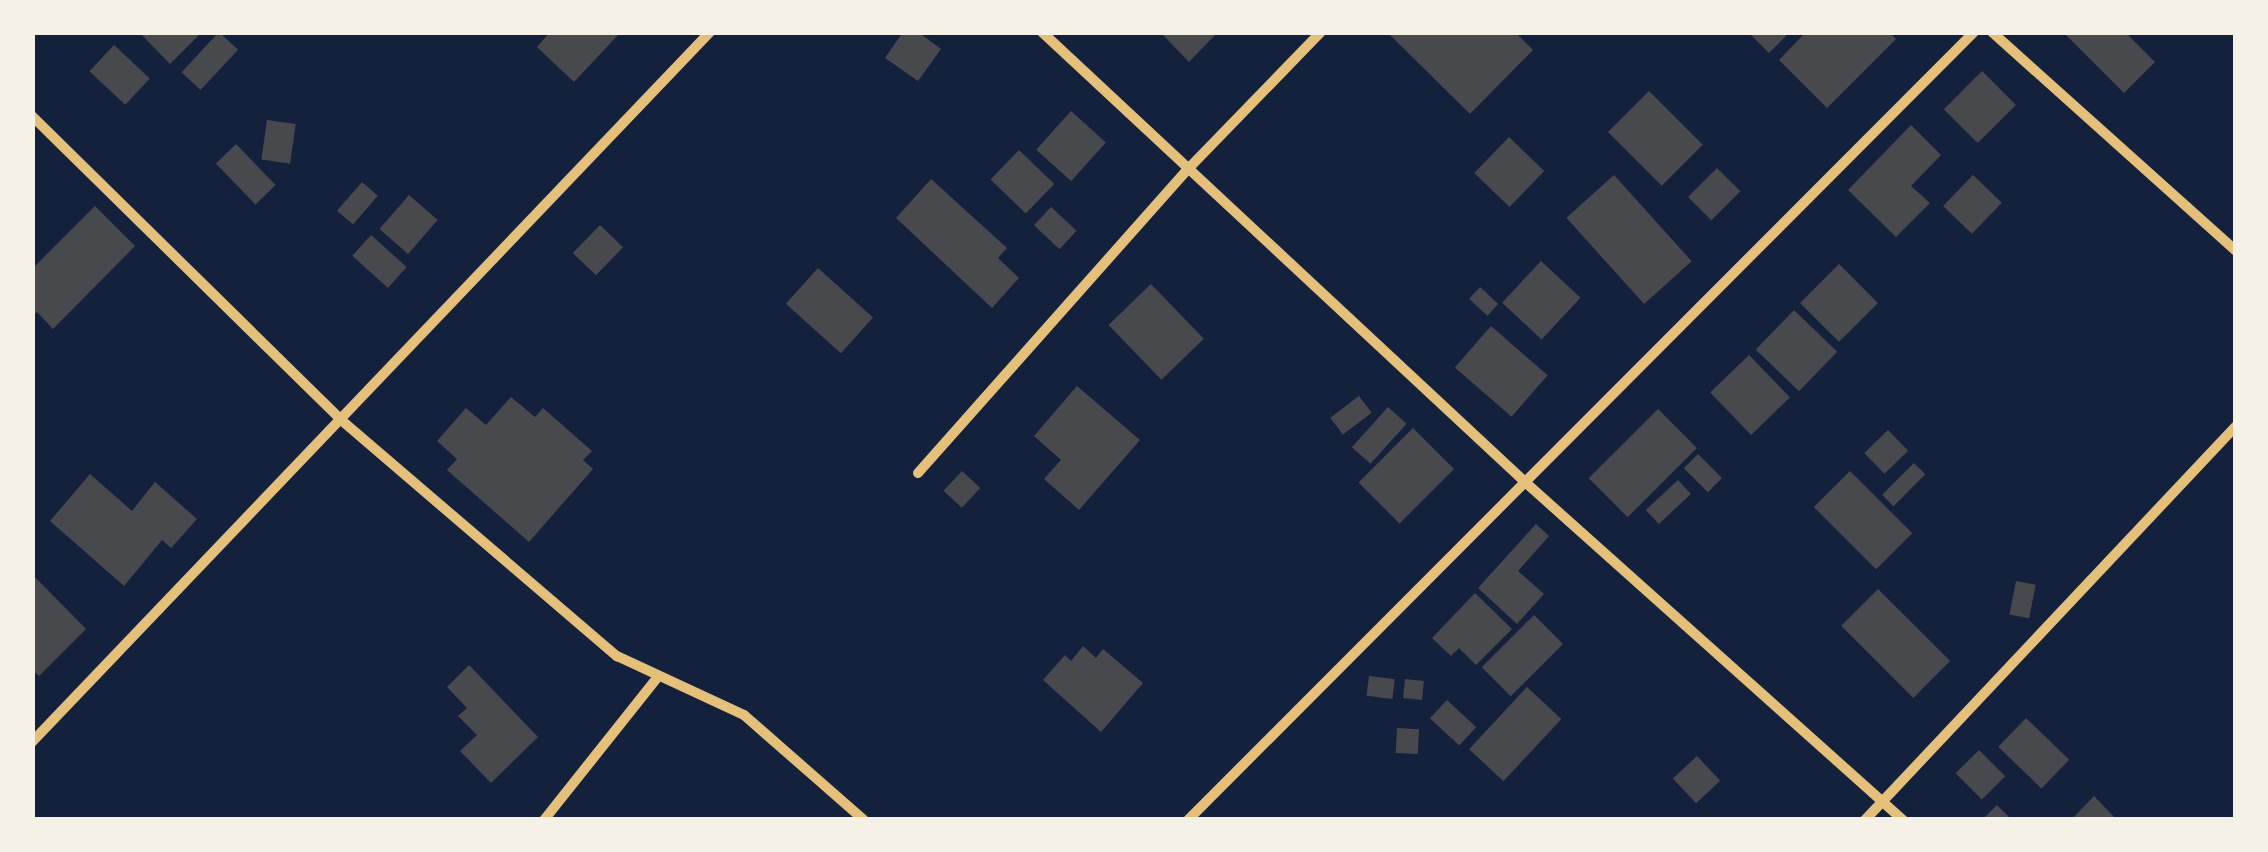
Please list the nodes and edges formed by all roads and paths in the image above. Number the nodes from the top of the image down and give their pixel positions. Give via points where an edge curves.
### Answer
1 (710, 32) edge
2 (1042, 32) edge
3 (1322, 32) edge
4 (1974, 32) edge
5 (1992, 32) edge
6 (32, 116) edge
7 (1190, 167) junction
8 (2236, 251) edge
9 (340, 419) junction
10 (2236, 426) edge
11 (918, 472) dead end
12 (1525, 482) junction
13 (658, 678) junction
14 (32, 742) edge
15 (1882, 801) junction
16 (544, 820) edge
17 (864, 820) edge
18 (1188, 820) edge
19 (1865, 820) edge
20 (1903, 820) edge

1 - 9 street
2 - 7 street
3 - 7 street
4 - 12 street
5 - 8 street
6 - 9 street
7 - 11 street
7 - 12 street
9 - 13 street via 617,656
9 - 14 street
10 - 15 street
12 - 15 street
12 - 18 street
13 - 16 street
13 - 17 street via 744,715
15 - 19 street
15 - 20 street

